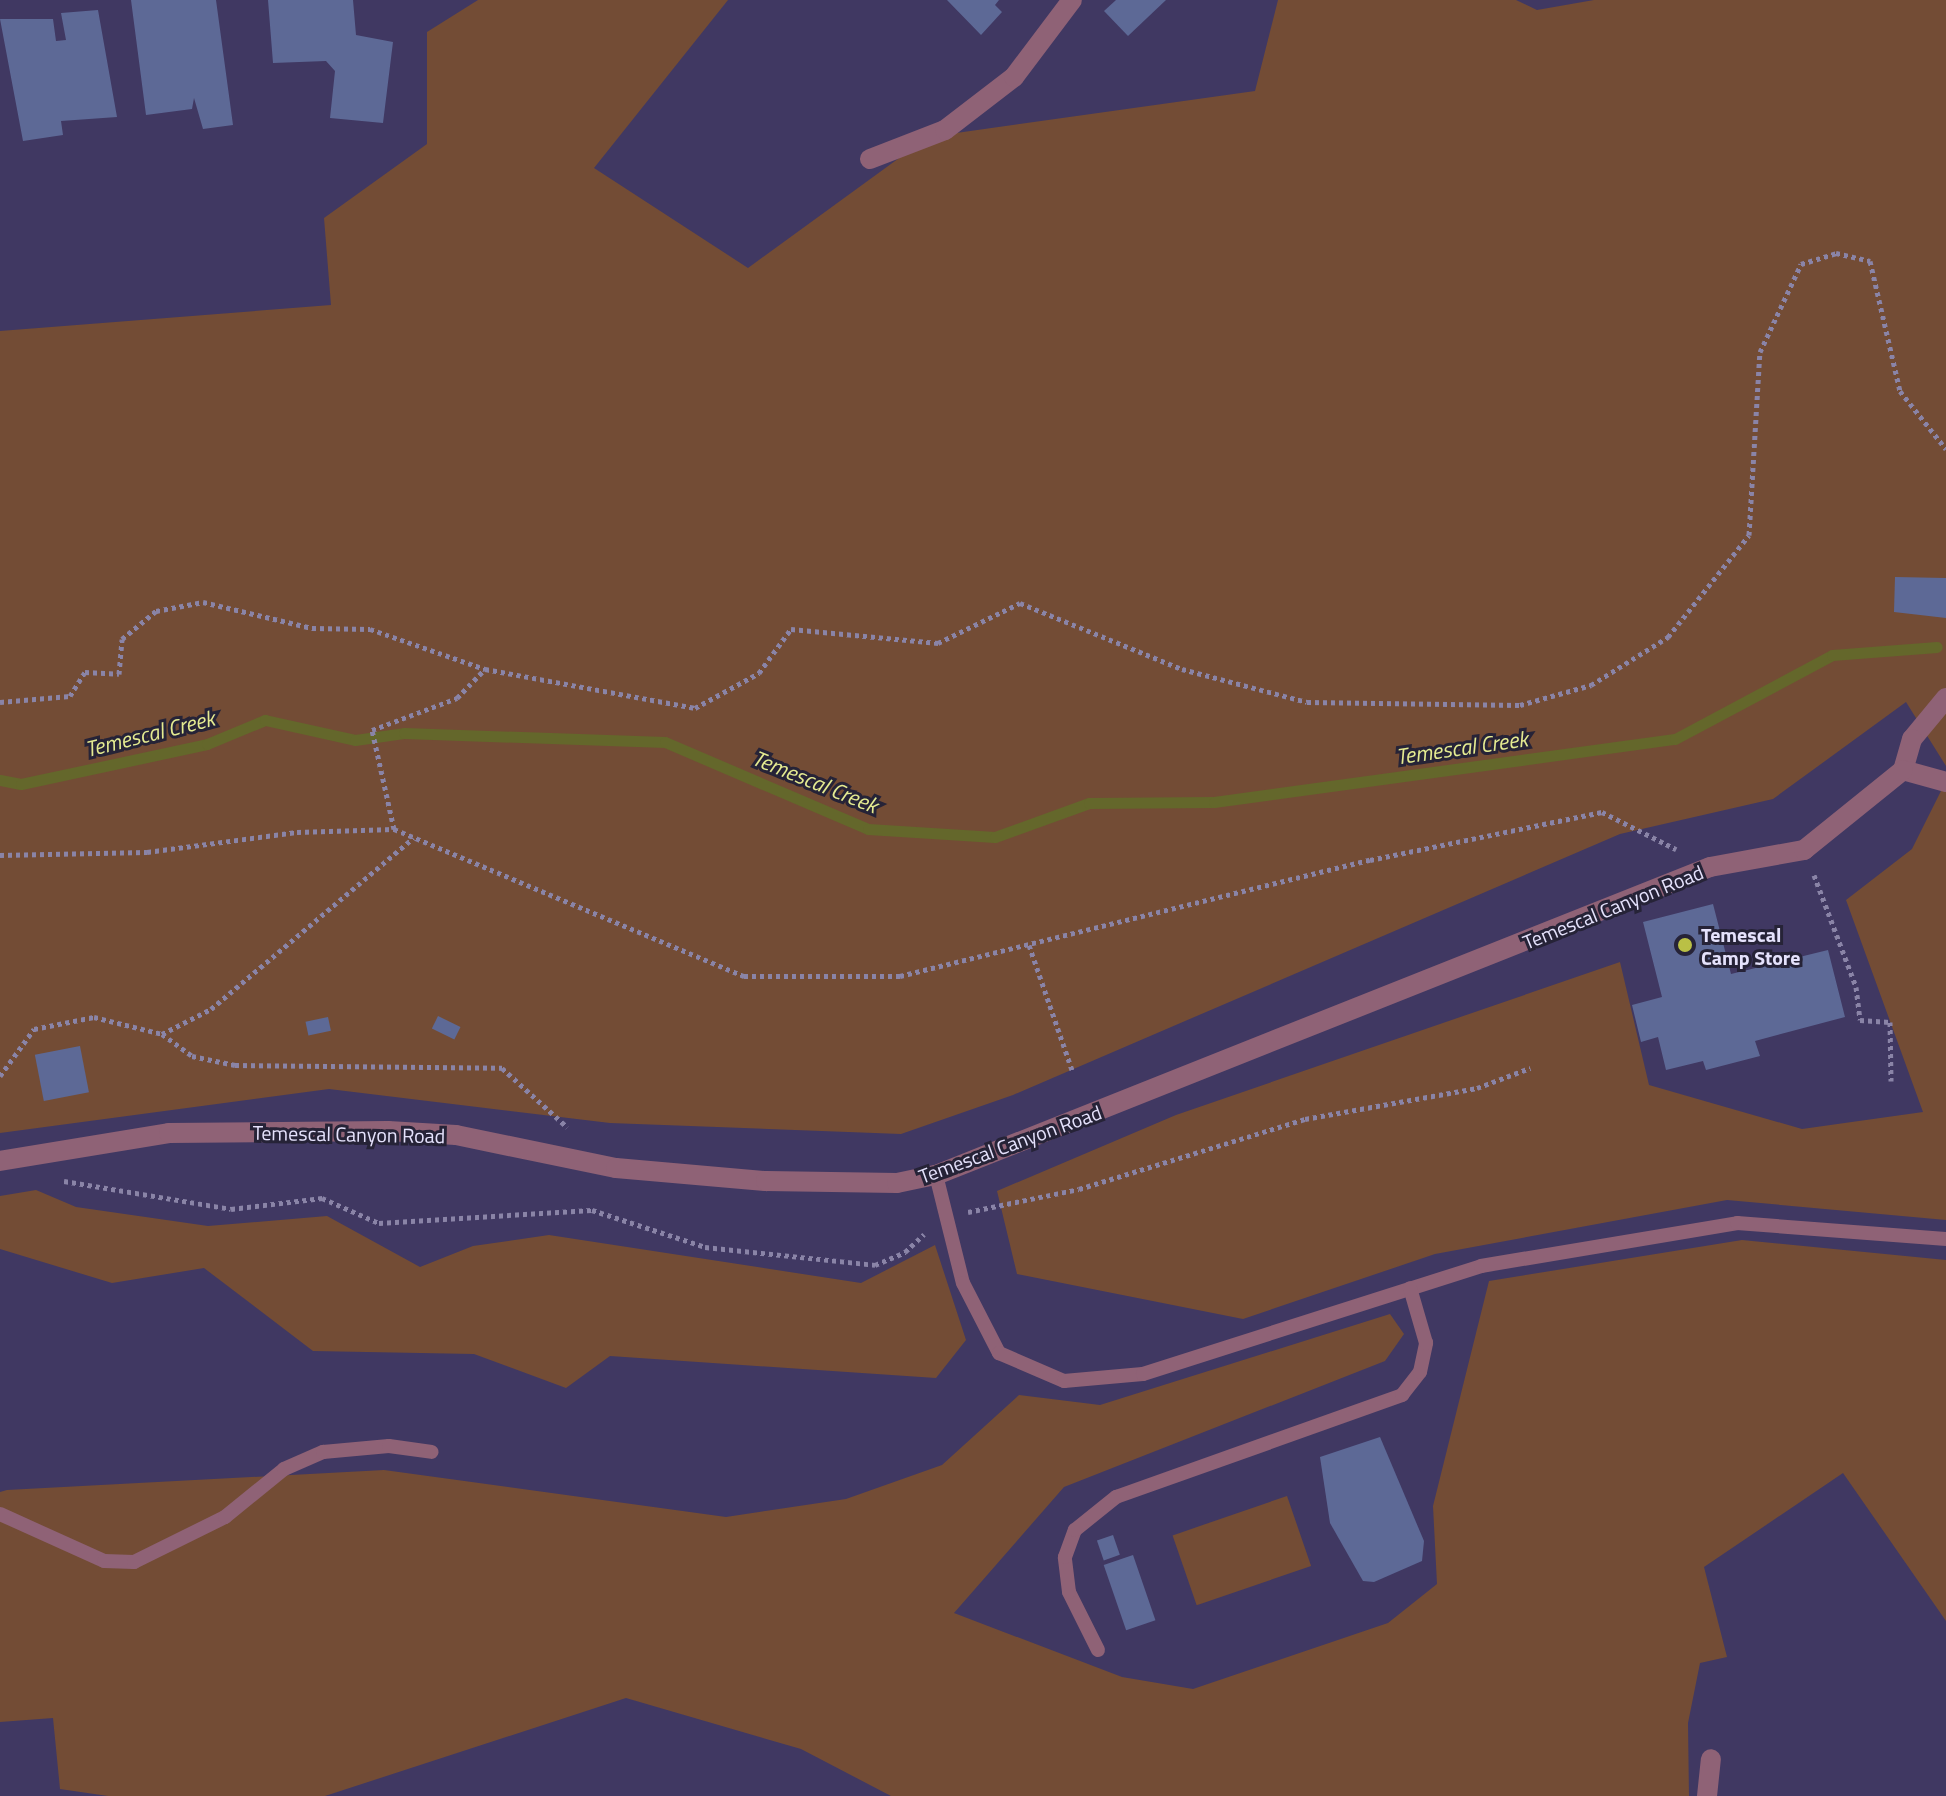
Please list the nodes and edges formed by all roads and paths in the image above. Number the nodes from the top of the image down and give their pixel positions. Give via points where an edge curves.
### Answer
1 (1072, 0) edge
2 (870, 159) dead end
3 (1946, 449) edge
4 (485, 669) junction
5 (1946, 698) edge
6 (0, 702) edge
7 (1903, 770) junction
8 (1946, 782) edge
9 (394, 829) junction
10 (414, 838) junction
11 (1804, 850) junction
12 (0, 855) edge
13 (1710, 867) junction
14 (1029, 945) junction
15 (162, 1034) junction
16 (1530, 1068) dead end
17 (1072, 1070) dead end
18 (0, 1076) edge
19 (1891, 1081) dead end
20 (580, 1139) dead end
21 (0, 1161) edge
22 (936, 1175) junction
23 (56, 1180) dead end
24 (967, 1212) dead end
25 (929, 1228) dead end
26 (1946, 1239) edge
27 (1410, 1288) junction
28 (432, 1452) dead end
29 (0, 1514) edge
30 (1098, 1650) dead end
31 (1711, 1759) dead end
32 (1707, 1796) edge

1 - 2 street via 1014,77 945,130
3 - 4 path via 1900,391 1870,261 1836,253 1801,264 1760,352 1749,535 1668,637 1591,685 1520,705 1307,702 1182,669 1020,603 938,643 791,629 759,673 695,708
4 - 6 path via 384,632 312,628 203,602 156,611 122,639 119,674 85,672 70,696
4 - 9 path via 457,698 372,730
5 - 7 street via 1912,739
7 - 8 street
7 - 11 street, Temescal Canyon Road
9 - 10 path
9 - 12 path via 297,832 147,852
10 - 14 path via 744,976 900,976
10 - 15 path via 211,1009
11 - 13 street, Temescal Canyon Road
11 - 19 path via 1856,987 1860,1020 1890,1022
13 - 14 path via 1602,812 1370,860
13 - 22 street, Temescal Canyon Road
14 - 17 path
15 - 18 path via 94,1017 60,1021 34,1029
15 - 20 path via 192,1056 235,1065 502,1068
16 - 24 path via 1477,1088 1305,1119 1079,1189
21 - 22 street, Temescal Canyon Road via 169,1133 388,1131 456,1135 616,1168 766,1181 897,1183
22 - 27 lane via 963,1283 999,1353 1064,1381 1143,1374
23 - 25 path via 231,1209 322,1198 379,1223 592,1210 705,1247 875,1265 905,1252
26 - 27 lane via 1737,1223 1481,1266
27 - 30 lane via 1426,1343 1420,1372 1402,1395 1116,1497 1075,1530 1065,1557 1069,1592
28 - 29 lane via 389,1446 323,1452 284,1469 225,1517 134,1562 104,1561
31 - 32 street

